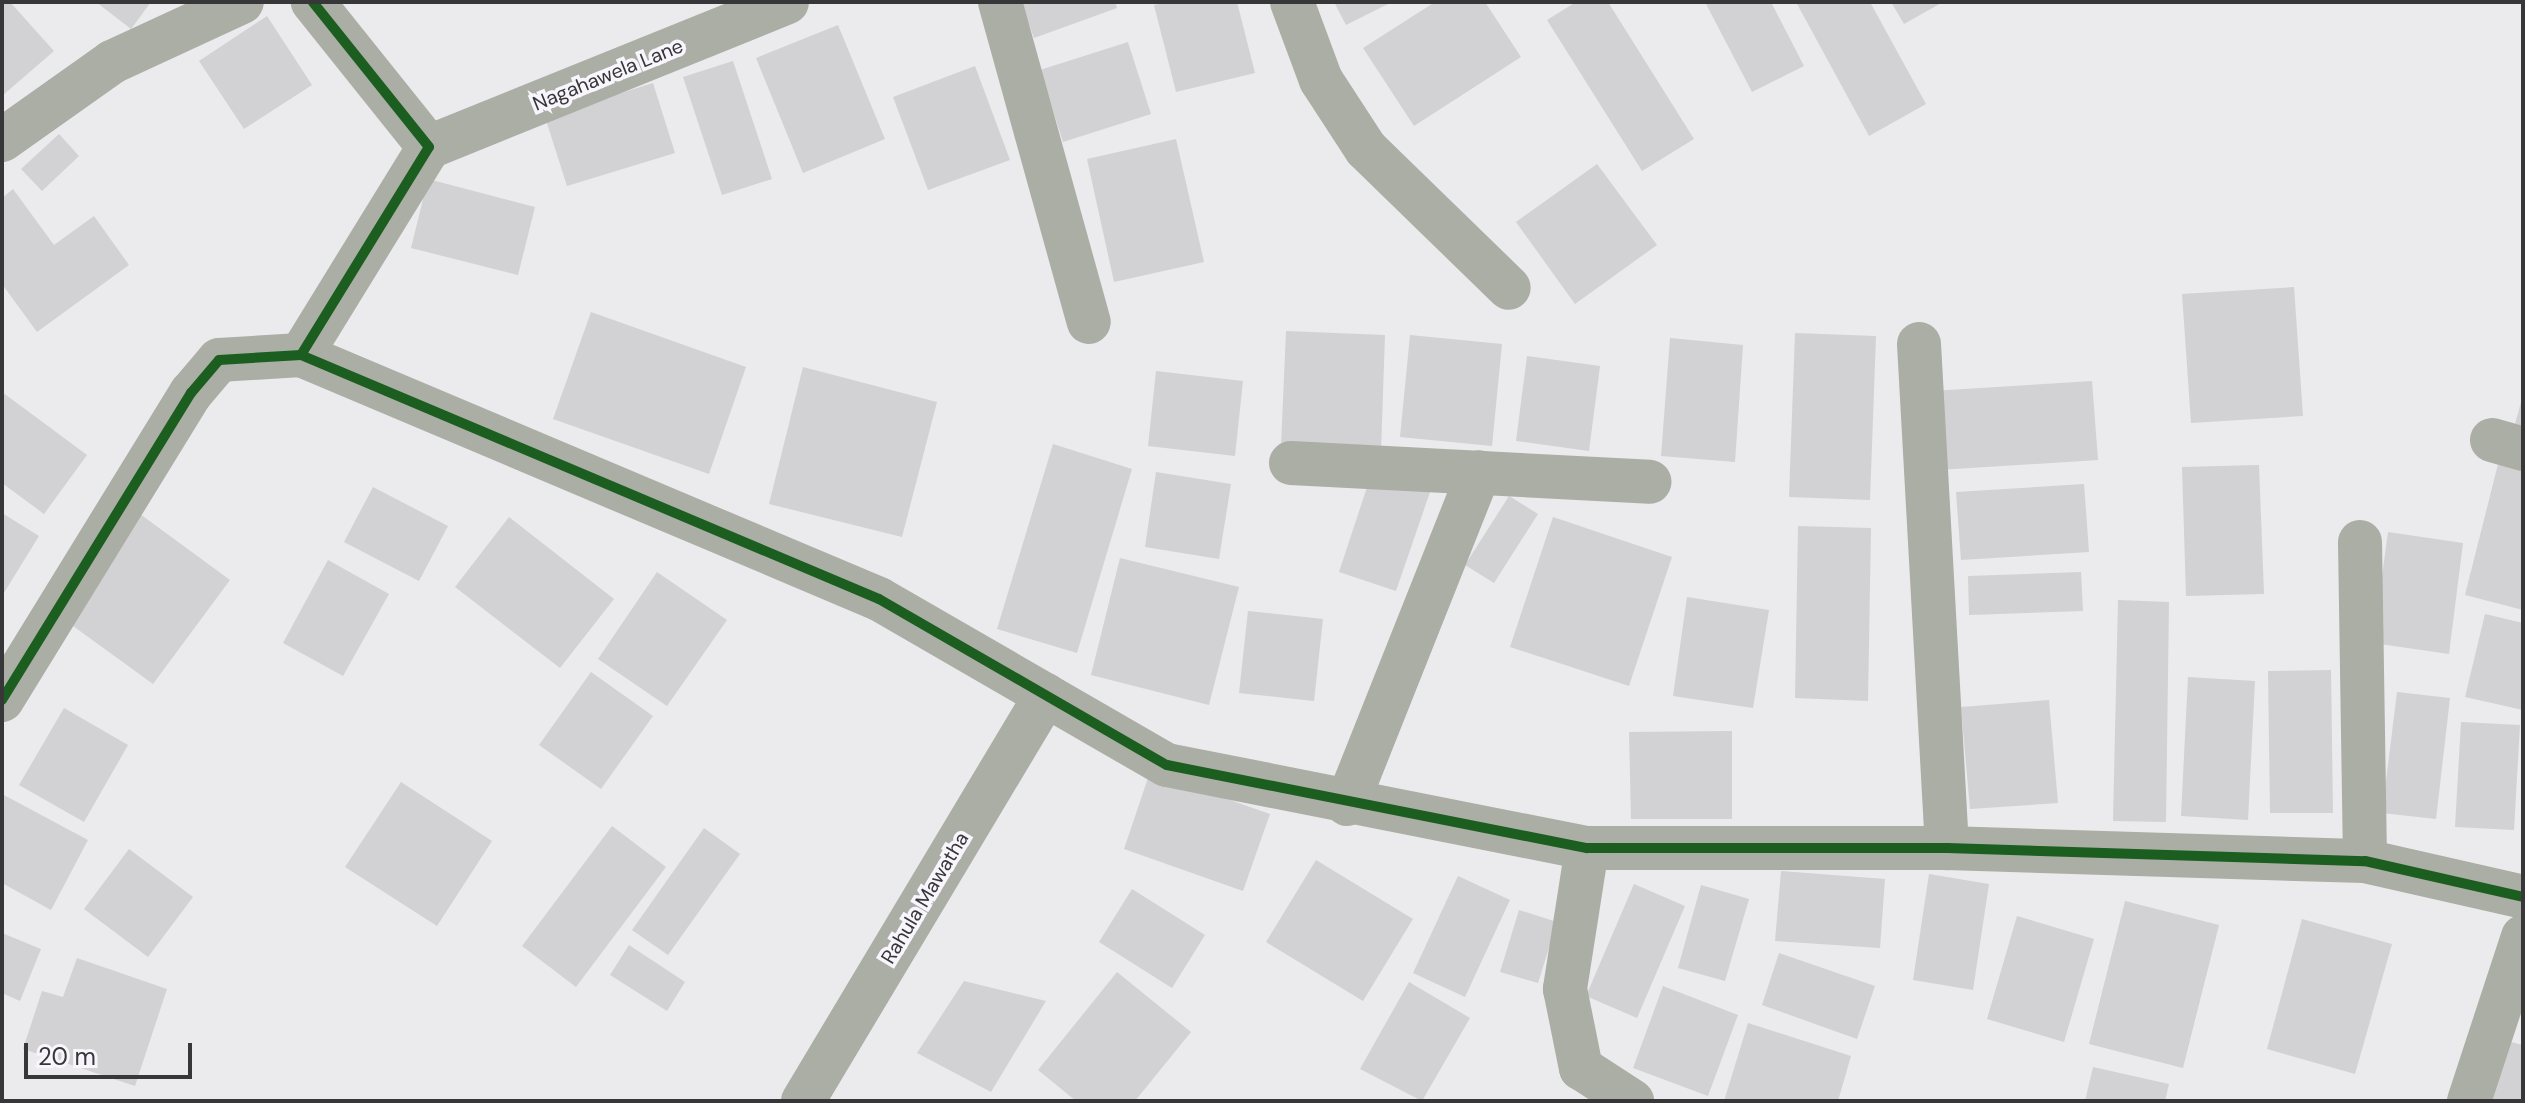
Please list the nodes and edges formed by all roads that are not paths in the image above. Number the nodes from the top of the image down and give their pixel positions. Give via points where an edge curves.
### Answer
1 (242, 2) edge
2 (313, 2) edge
3 (787, 2) edge
4 (1000, 2) edge
5 (1292, 2) edge
6 (2, 140) edge
7 (429, 147) junction
8 (1509, 288) dead end
9 (1089, 322) dead end
10 (1919, 344) dead end
11 (301, 355) junction
12 (1291, 463) dead end
13 (1479, 472) junction
14 (1649, 482) dead end
15 (2360, 542) dead end
16 (1046, 695) junction
17 (2, 700) edge
18 (1347, 804) junction
19 (1587, 848) junction
20 (1947, 848) junction
21 (2365, 861) junction
22 (2523, 897) edge
23 (2523, 937) edge
24 (1583, 1087) edge
25 (803, 1101) edge
26 (1632, 1101) edge
27 (2469, 1101) edge

1 - 6 street via 112,62
2 - 7 street
3 - 7 street, Nagahawela Lane
4 - 9 street
5 - 8 street via 1321,80 1366,149
7 - 11 street
10 - 20 street
11 - 16 street via 879,599
11 - 17 street via 219,360 209,371
12 - 13 street
13 - 14 street
13 - 18 street
15 - 21 street
16 - 18 street via 1167,765
16 - 25 street, Rahula Mawatha
18 - 19 street
19 - 20 street
19 - 24 street via 1565,989
20 - 21 street
21 - 22 street
23 - 27 street
24 - 26 street

